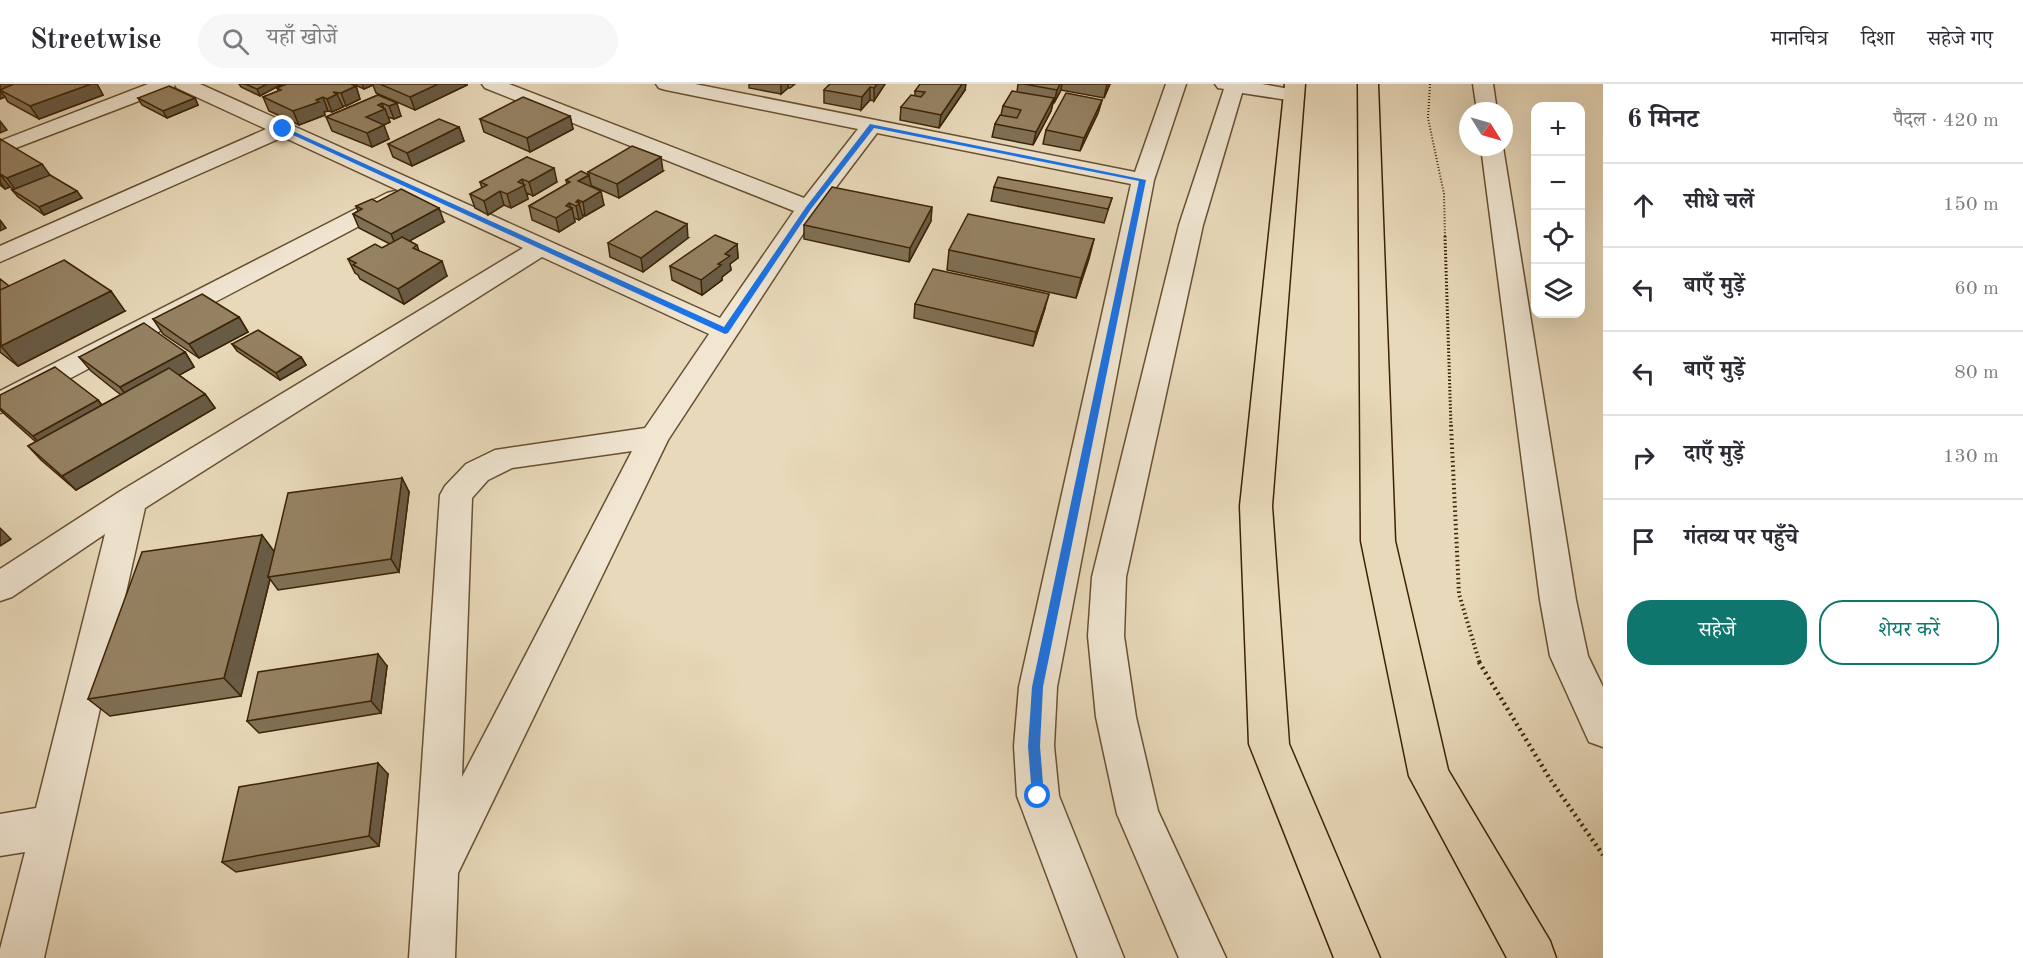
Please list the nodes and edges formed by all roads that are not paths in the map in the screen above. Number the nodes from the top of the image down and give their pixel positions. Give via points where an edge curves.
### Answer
1 (166, 84) edge
2 (184, 84) edge
3 (492, 84) edge
4 (666, 84) edge
5 (1176, 84) edge
6 (1368, 84) edge
7 (1483, 84) edge
8 (1231, 85) edge
9 (1295, 90) edge
10 (1486, 102) edge
11 (872, 125) junction
12 (283, 129) junction
13 (0, 148) edge
14 (1493, 156) edge
15 (1143, 180) junction
16 (413, 188) junction
17 (808, 208) junction
18 (541, 247) junction
19 (0, 255) edge
20 (725, 331) junction
21 (0, 403) edge
22 (654, 437) junction
23 (130, 501) junction
24 (0, 587) edge
25 (1603, 729) edge
26 (52, 826) junction
27 (0, 835) edge
28 (438, 868) junction
29 (21, 958) edge
30 (432, 958) edge
31 (1101, 958) edge
32 (1203, 958) edge
33 (1357, 958) edge
34 (1533, 958) edge

1 - 13 street
2 - 12 street
3 - 17 street
4 - 11 street
5 - 15 street
6 - 34 main road via 1378,541 1429,776
7 - 10 street
8 - 9 street
8 - 32 street via 1191,225 1109,577 1106,636 1116,717 1138,814
9 - 33 main road via 1256,506 1269,744
11 - 15 street
11 - 17 street
12 - 16 street
12 - 19 street
14 - 25 street via 1558,600 1569,656
15 - 31 street via 1038,687 1034,746 1038,796
16 - 18 street
16 - 21 street
17 - 20 street
18 - 20 street
18 - 23 street
20 - 22 street
22 - 28 street
22 - 28 street via 506,458 477,472 456,495
23 - 24 street
23 - 26 street
26 - 27 street
26 - 29 street
28 - 30 street

